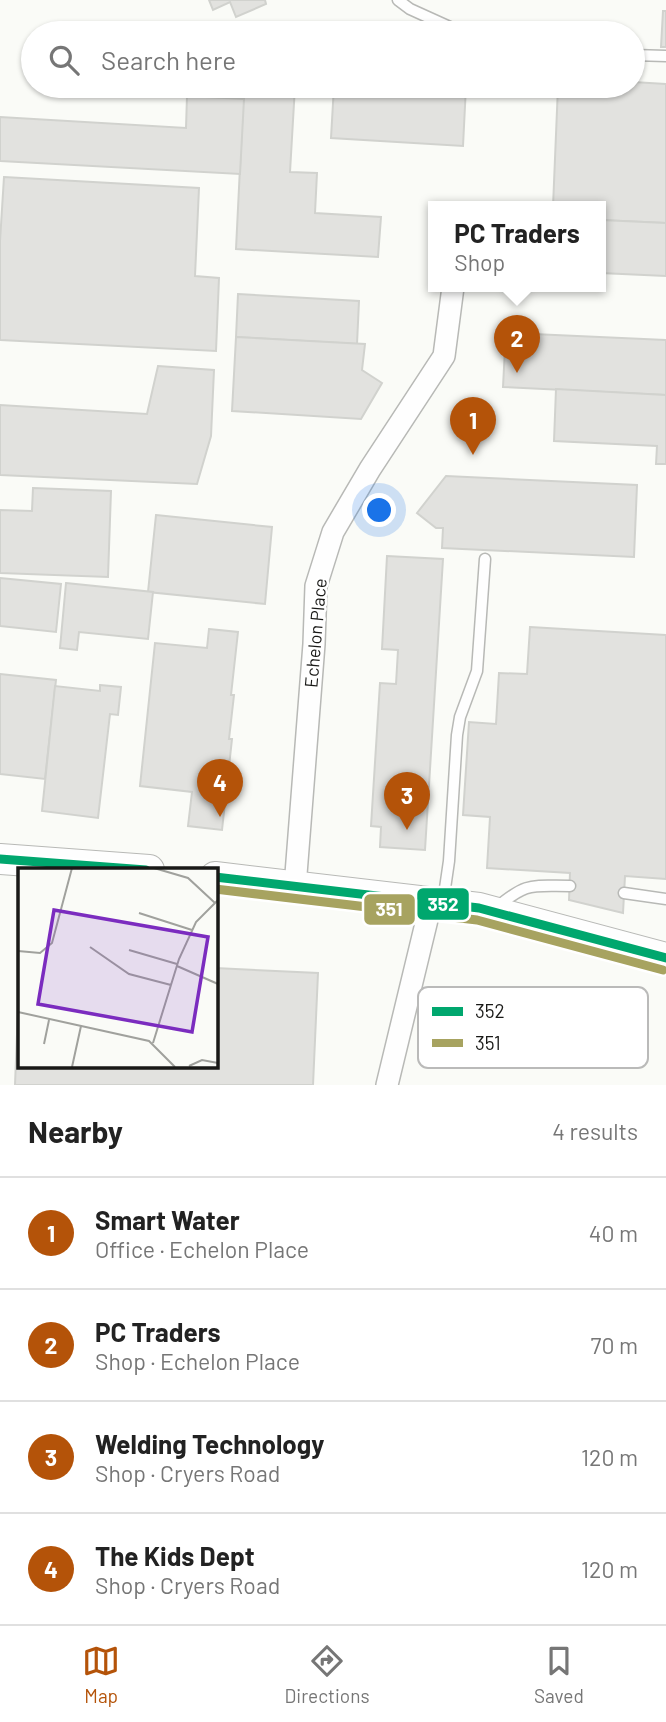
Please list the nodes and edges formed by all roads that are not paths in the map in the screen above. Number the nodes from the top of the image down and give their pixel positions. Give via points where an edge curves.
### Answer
1 (398, 0) edge
2 (436, 21) edge
3 (645, 56) edge
4 (666, 57) edge
5 (452, 292) edge
6 (485, 559) dead end
7 (0, 859) edge
8 (122, 868) edge
9 (217, 877) edge
10 (570, 886) dead end
11 (295, 887) junction
12 (624, 893) dead end
13 (666, 899) edge
14 (437, 903) junction
15 (491, 912) junction
16 (666, 958) edge
17 (387, 1085) edge

1 - 2 lane
3 - 4 lane
5 - 11 street, Echelon Place via 444,356 333,532 316,586
6 - 14 lane via 477,671 460,717 449,862
7 - 8 main road
9 - 11 main road
10 - 15 lane via 531,886
11 - 14 main road
12 - 13 lane
14 - 15 main road
14 - 17 street
15 - 16 main road

